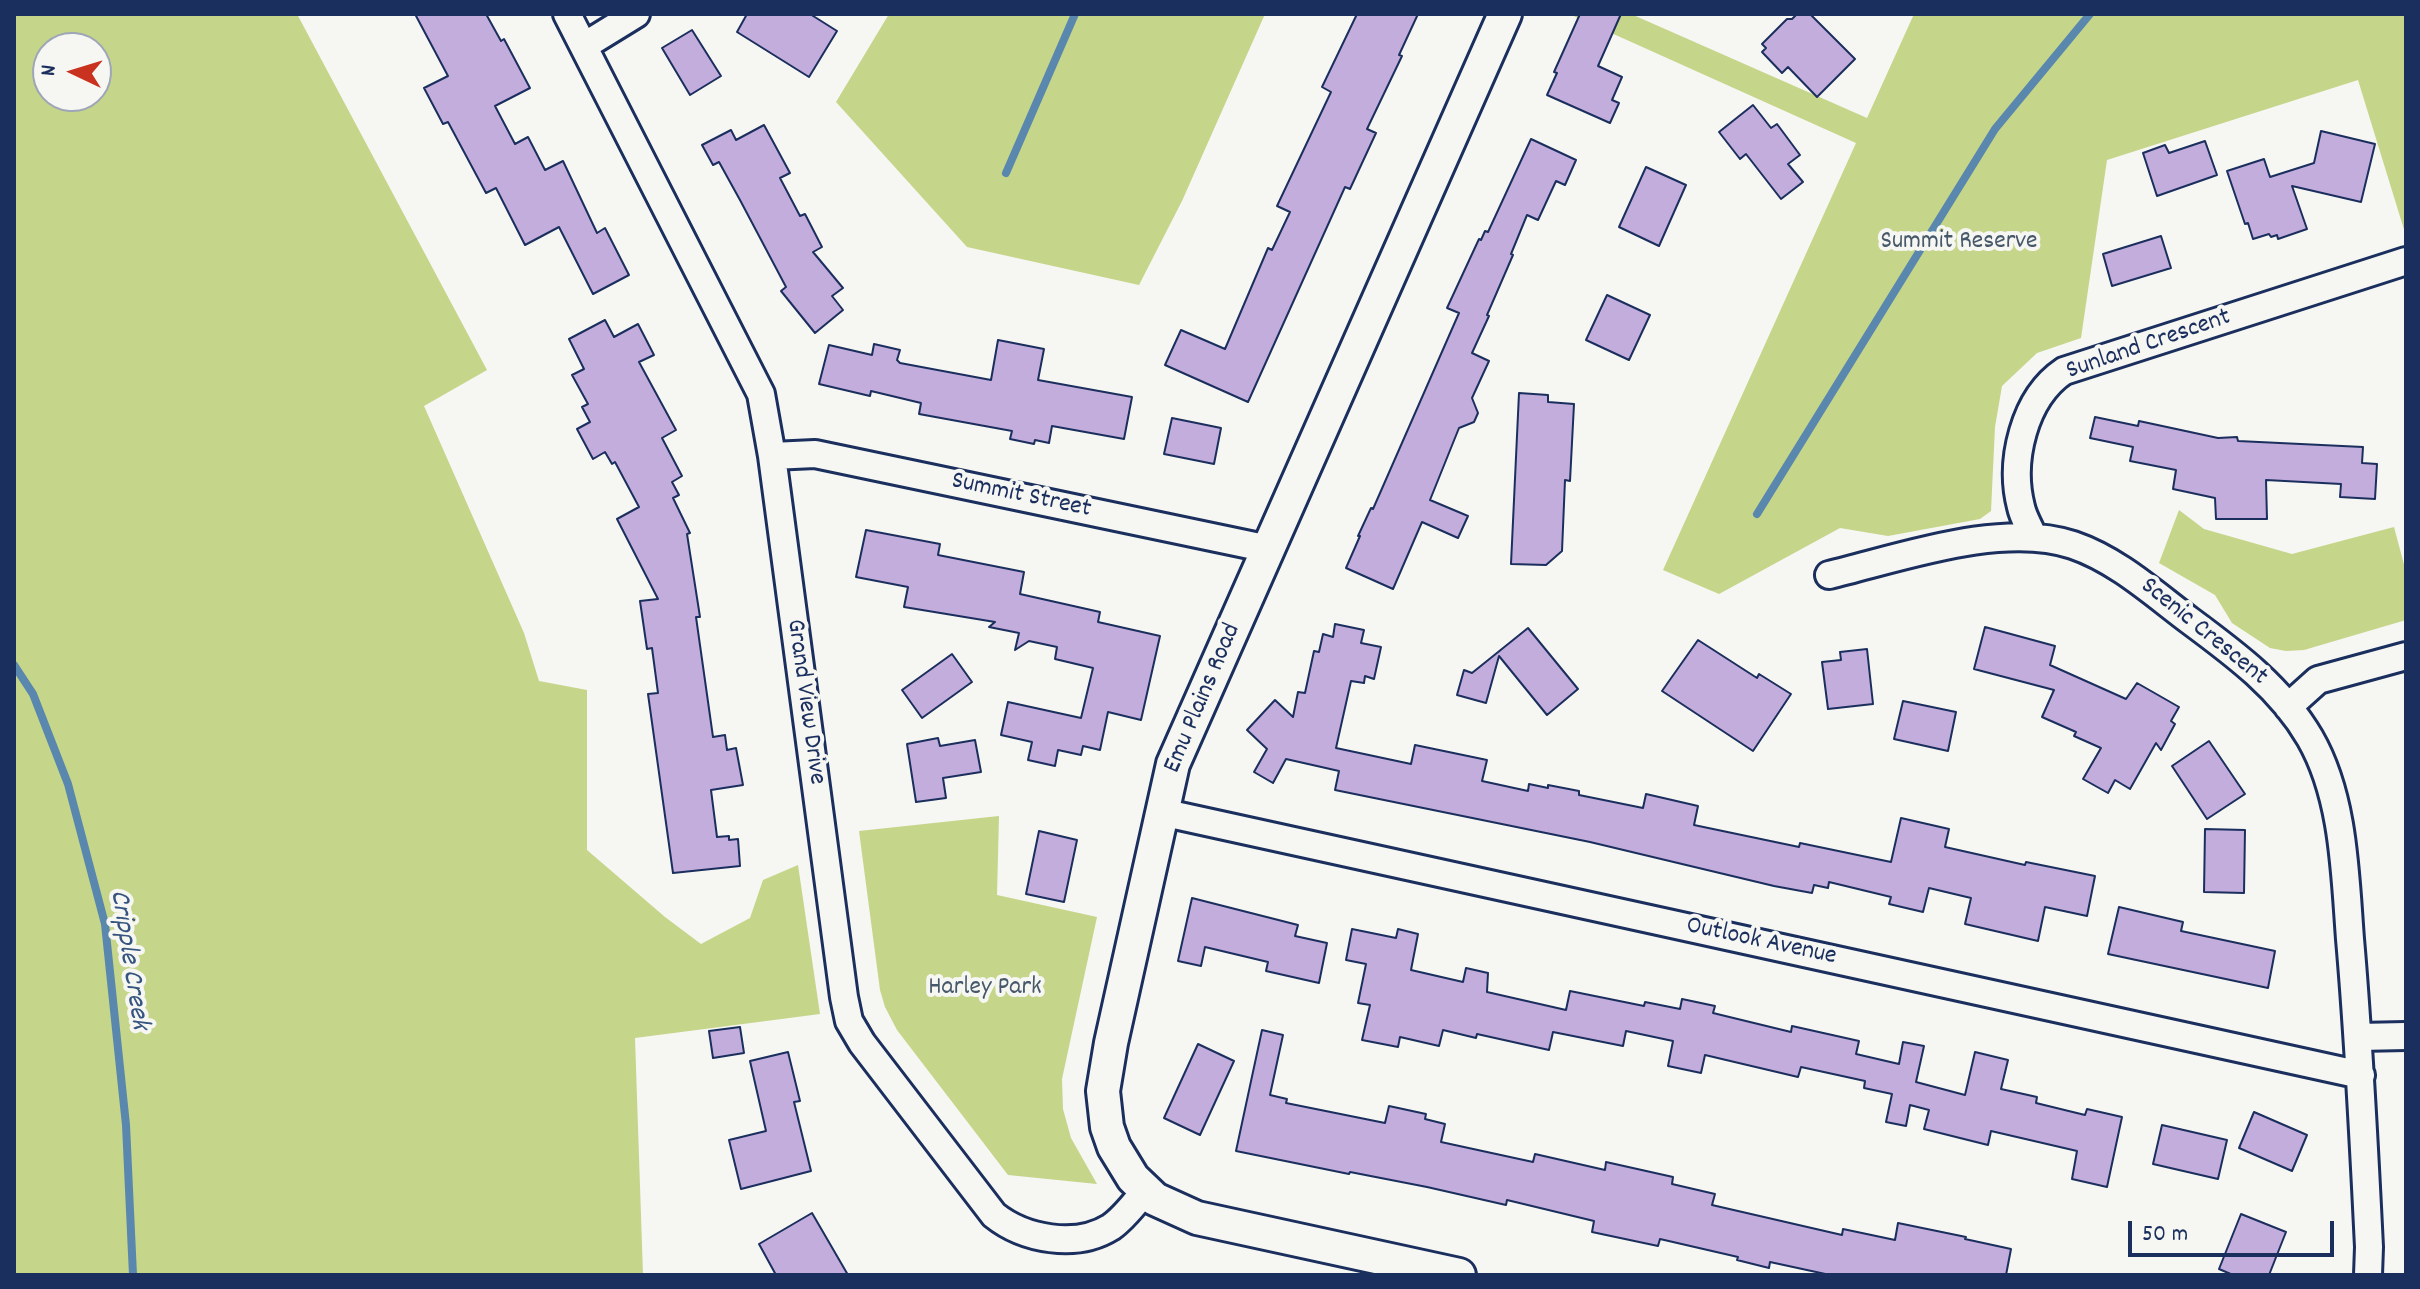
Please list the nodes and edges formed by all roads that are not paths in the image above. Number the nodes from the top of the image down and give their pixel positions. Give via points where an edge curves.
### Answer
1 (567, 14) edge
2 (636, 14) edge
3 (1505, 14) edge
4 (584, 46) junction
5 (2406, 261) edge
6 (772, 456) junction
7 (2033, 536) junction
8 (1269, 549) junction
9 (1829, 575) dead end
10 (2406, 656) edge
11 (2288, 707) junction
12 (1161, 812) junction
13 (2406, 1036) edge
14 (2359, 1037) junction
15 (2361, 1075) junction
16 (1145, 1191) junction
17 (1459, 1275) edge
18 (2368, 1275) edge

1 - 4 street, Grand View Drive
2 - 4 street
3 - 8 street, Emu Plains Road
4 - 6 street, Grand View Drive via 753,375
5 - 7 street, Sunland Crescent via 2064,371 2051,380 2033,405 2020,447 2021,508
6 - 8 street, Summit Street via 815,454
6 - 16 street, Grand View Drive via 849,1021 994,1215 1015,1230 1064,1239 1088,1236 1111,1226
7 - 9 street, Scenic Crescent via 1942,547
7 - 11 street, Scenic Crescent via 2074,546 2129,574 2245,662
8 - 12 street, Emu Plains Road via 1173,764
10 - 11 street via 2318,680
11 - 14 street, Scenic Crescent via 2310,738 2333,798
12 - 15 street, Outlook Avenue
12 - 16 street, Emu Plains Road via 1103,1091 1114,1147
13 - 14 street
14 - 15 street, Scenic Crescent
15 - 18 street, Scenic Crescent
16 - 17 street, Emu Plains Road via 1197,1218

